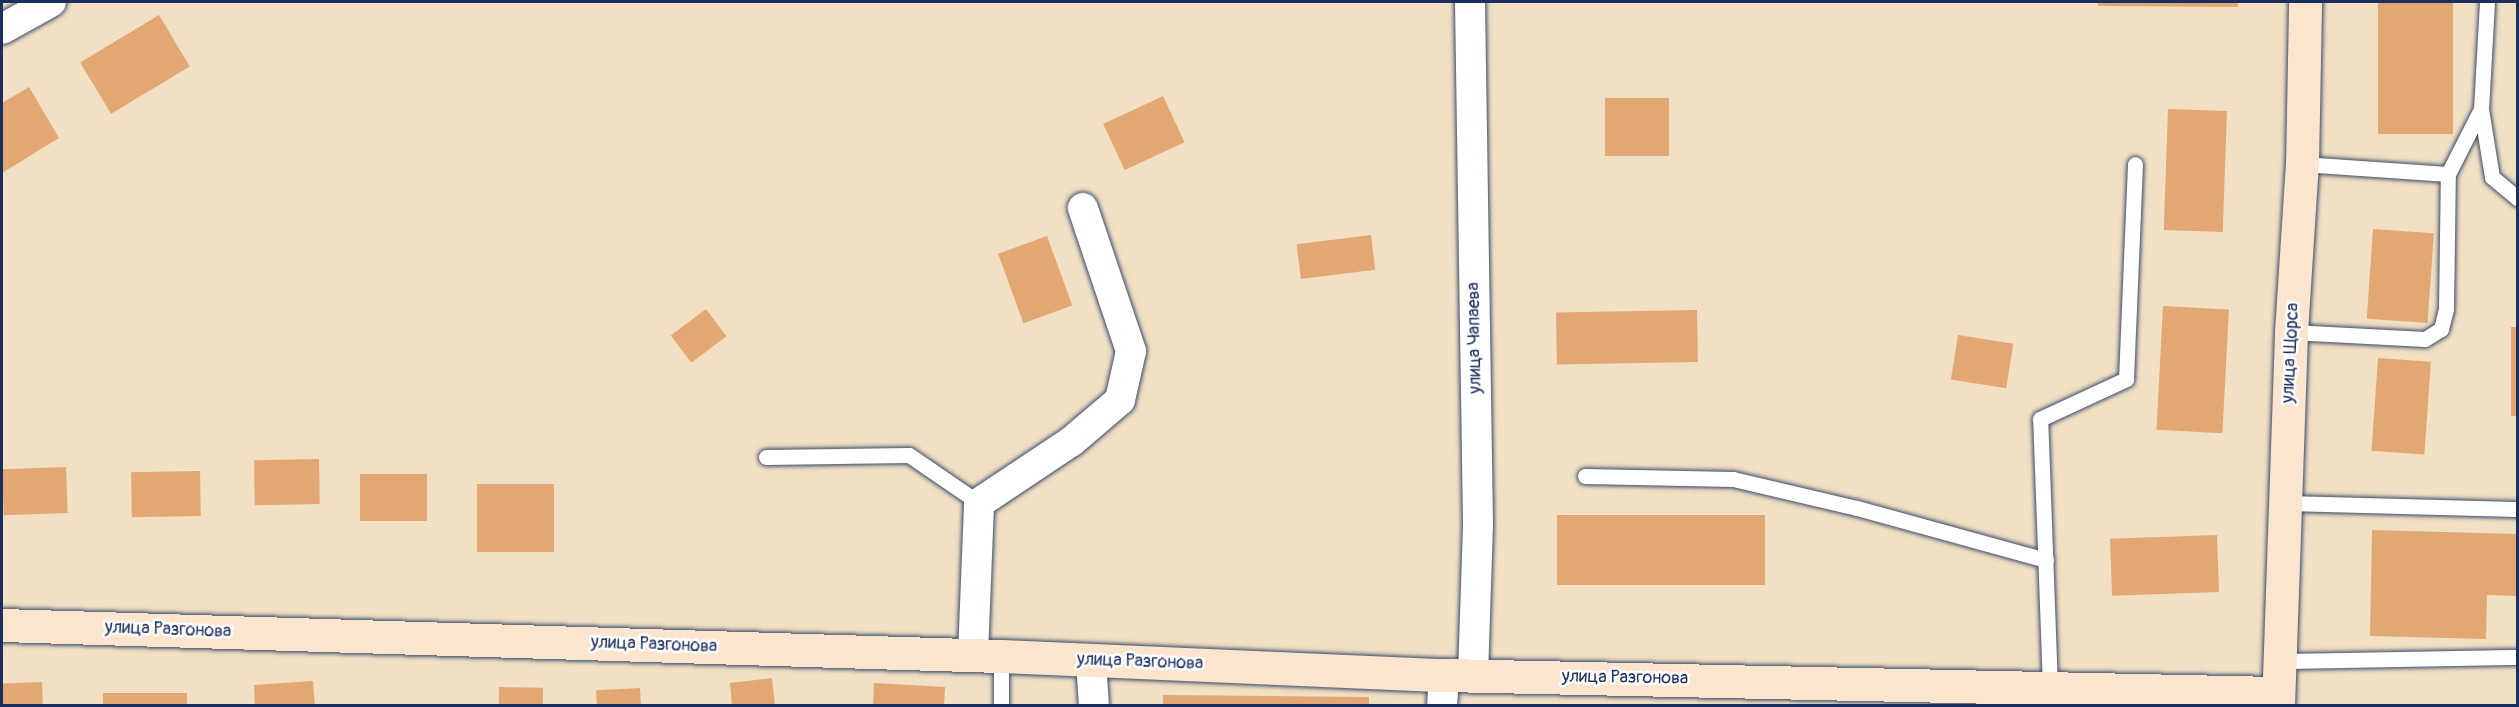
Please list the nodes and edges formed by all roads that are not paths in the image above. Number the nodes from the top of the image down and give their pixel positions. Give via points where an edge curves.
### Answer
1 (51, 2) edge
2 (1470, 2) edge
3 (2306, 2) edge
4 (2487, 2) edge
5 (2, 29) edge
6 (2481, 109) junction
7 (2135, 164) dead end
8 (2302, 164) junction
9 (2448, 174) junction
10 (2517, 199) edge
11 (1083, 208) dead end
12 (2291, 332) junction
13 (766, 457) dead end
14 (1585, 476) dead end
15 (978, 503) junction
16 (2285, 503) junction
17 (2517, 509) edge
18 (2046, 560) junction
19 (2, 625) edge
20 (987, 655) junction
21 (2517, 657) edge
22 (1091, 661) junction
23 (1453, 685) edge
24 (2050, 687) junction
25 (2278, 687) edge
26 (1001, 705) edge
27 (1095, 705) edge

1 - 5 street
2 - 23 street, улица Чапаева via 1478,525
3 - 8 street, улица Щорса
4 - 6 lane
6 - 9 lane
6 - 10 lane via 2492,177
7 - 18 lane via 2126,379 2040,419
8 - 9 lane
8 - 12 street, улица Щорса
9 - 12 lane via 2446,309 2441,328 2425,339
11 - 15 street via 1131,351 1120,400 1072,441
12 - 16 street, улица Щорса
13 - 15 lane via 909,455
14 - 18 lane via 1733,479
15 - 20 street
16 - 17 lane
16 - 25 street, улица Щорса
18 - 24 lane
19 - 20 street, улица Разгонова
20 - 22 street, улица Разгонова
20 - 26 lane
21 - 25 lane
22 - 23 street, улица Разгонова
22 - 27 street
23 - 24 street, улица Разгонова
24 - 25 street, улица Разгонова

